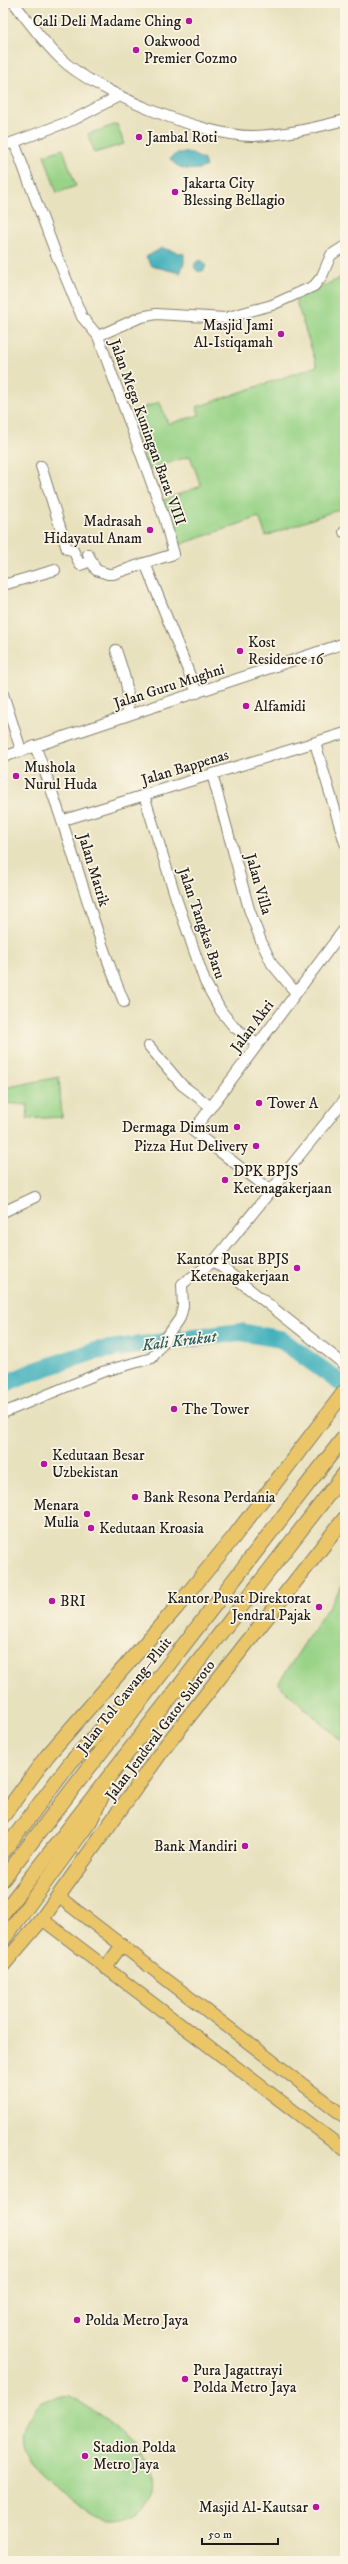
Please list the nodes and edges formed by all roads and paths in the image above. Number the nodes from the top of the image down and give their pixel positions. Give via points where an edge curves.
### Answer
1 (14, 3) edge
2 (119, 96) junction
3 (345, 120) edge
4 (14, 142) junction
5 (3, 146) edge
6 (345, 246) edge
7 (98, 336) junction
8 (41, 466) dead end
9 (145, 563) junction
10 (55, 570) dead end
11 (3, 585) edge
12 (345, 642) edge
13 (116, 650) dead end
14 (197, 693) junction
15 (3, 694) edge
16 (126, 716) junction
17 (345, 733) edge
18 (315, 742) junction
19 (35, 746) junction
20 (21, 750) junction
21 (3, 757) edge
22 (212, 774) junction
23 (144, 795) junction
24 (64, 820) junction
25 (345, 843) edge
26 (344, 929) edge
27 (336, 939) junction
28 (345, 947) edge
29 (296, 993) junction
30 (124, 1002) dead end
31 (258, 1044) junction
32 (149, 1046) dead end
33 (345, 1099) edge
34 (211, 1107) junction
35 (271, 1191) junction
36 (35, 1197) dead end
37 (3, 1212) edge
38 (214, 1261) junction
39 (345, 1365) edge
40 (342, 1395) edge
41 (3, 1413) edge
42 (345, 1436) edge
43 (345, 1473) edge
44 (345, 1518) edge
45 (197, 1626) junction
46 (119, 1764) junction
47 (3, 1816) edge
48 (3, 1852) edge
49 (3, 1879) edge
50 (59, 1897) junction
51 (3, 1913) edge
52 (42, 1919) junction
53 (3, 1940) edge
54 (122, 1945) junction
55 (3, 1965) edge
56 (105, 1968) junction
57 (345, 2117) edge
58 (344, 2149) edge

1 - 2 street via 61,59
2 - 3 street via 203,127 251,136 291,134
2 - 4 street via 73,120
4 - 5 street
4 - 7 street, Jalan Mega Kuningan Barat VIII via 82,317
6 - 7 street via 331,255 322,276 314,286 272,305 225,318 156,314 142,317
7 - 9 street, Jalan Mega Kuningan Barat VIII via 164,517 174,554
8 - 9 street via 67,549 73,550 80,564 89,557 96,570 108,574
9 - 14 street
10 - 11 street
12 - 14 street, Jalan Guru Mughni
13 - 16 street via 130,703
14 - 16 street, Jalan Guru Mughni
15 - 20 street
16 - 19 street, Jalan Guru Mughni
17 - 18 street, Jalan Bappenas
18 - 22 street, Jalan Bappenas
18 - 25 street
19 - 20 street, Jalan Guru Mughni
19 - 24 street, Jalan Matrik
20 - 21 street, Jalan Guru Mughni
22 - 23 street, Jalan Bappenas
22 - 29 street, Jalan Villa via 249,909 261,941 272,964
23 - 24 street, Jalan Bappenas
23 - 31 street, Jalan Tangkas Baru via 205,982 221,1011 234,1027
24 - 30 street, Jalan Matrik via 93,919
26 - 27 street
27 - 28 street
27 - 29 street, Jalan Akri
29 - 31 street, Jalan Akri
31 - 34 street, Jalan Akri
32 - 34 street via 182,1085
33 - 35 street
34 - 35 street, Jalan Akri via 193,1131
35 - 38 street
36 - 37 street
38 - 39 street
38 - 41 street via 182,1284 180,1318 152,1358 102,1372
40 - 47 highway via 176,1608 49,1754
42 - 45 highway, Jalan Tol Cawang–Pluit
43 - 46 highway
44 - 50 highway, Jalan Jenderal Gatot Subroto via 164,1748
45 - 48 highway via 71,1762
45 - 49 highway, Jalan Tol Cawang–Pluit
46 - 51 highway
46 - 53 highway via 90,1821
50 - 52 highway, Jalan Jenderal Gatot Subroto
50 - 54 main road
52 - 55 highway, Jalan Jenderal Gatot Subroto
52 - 56 main road
54 - 56 main road
54 - 57 main road
56 - 58 main road

